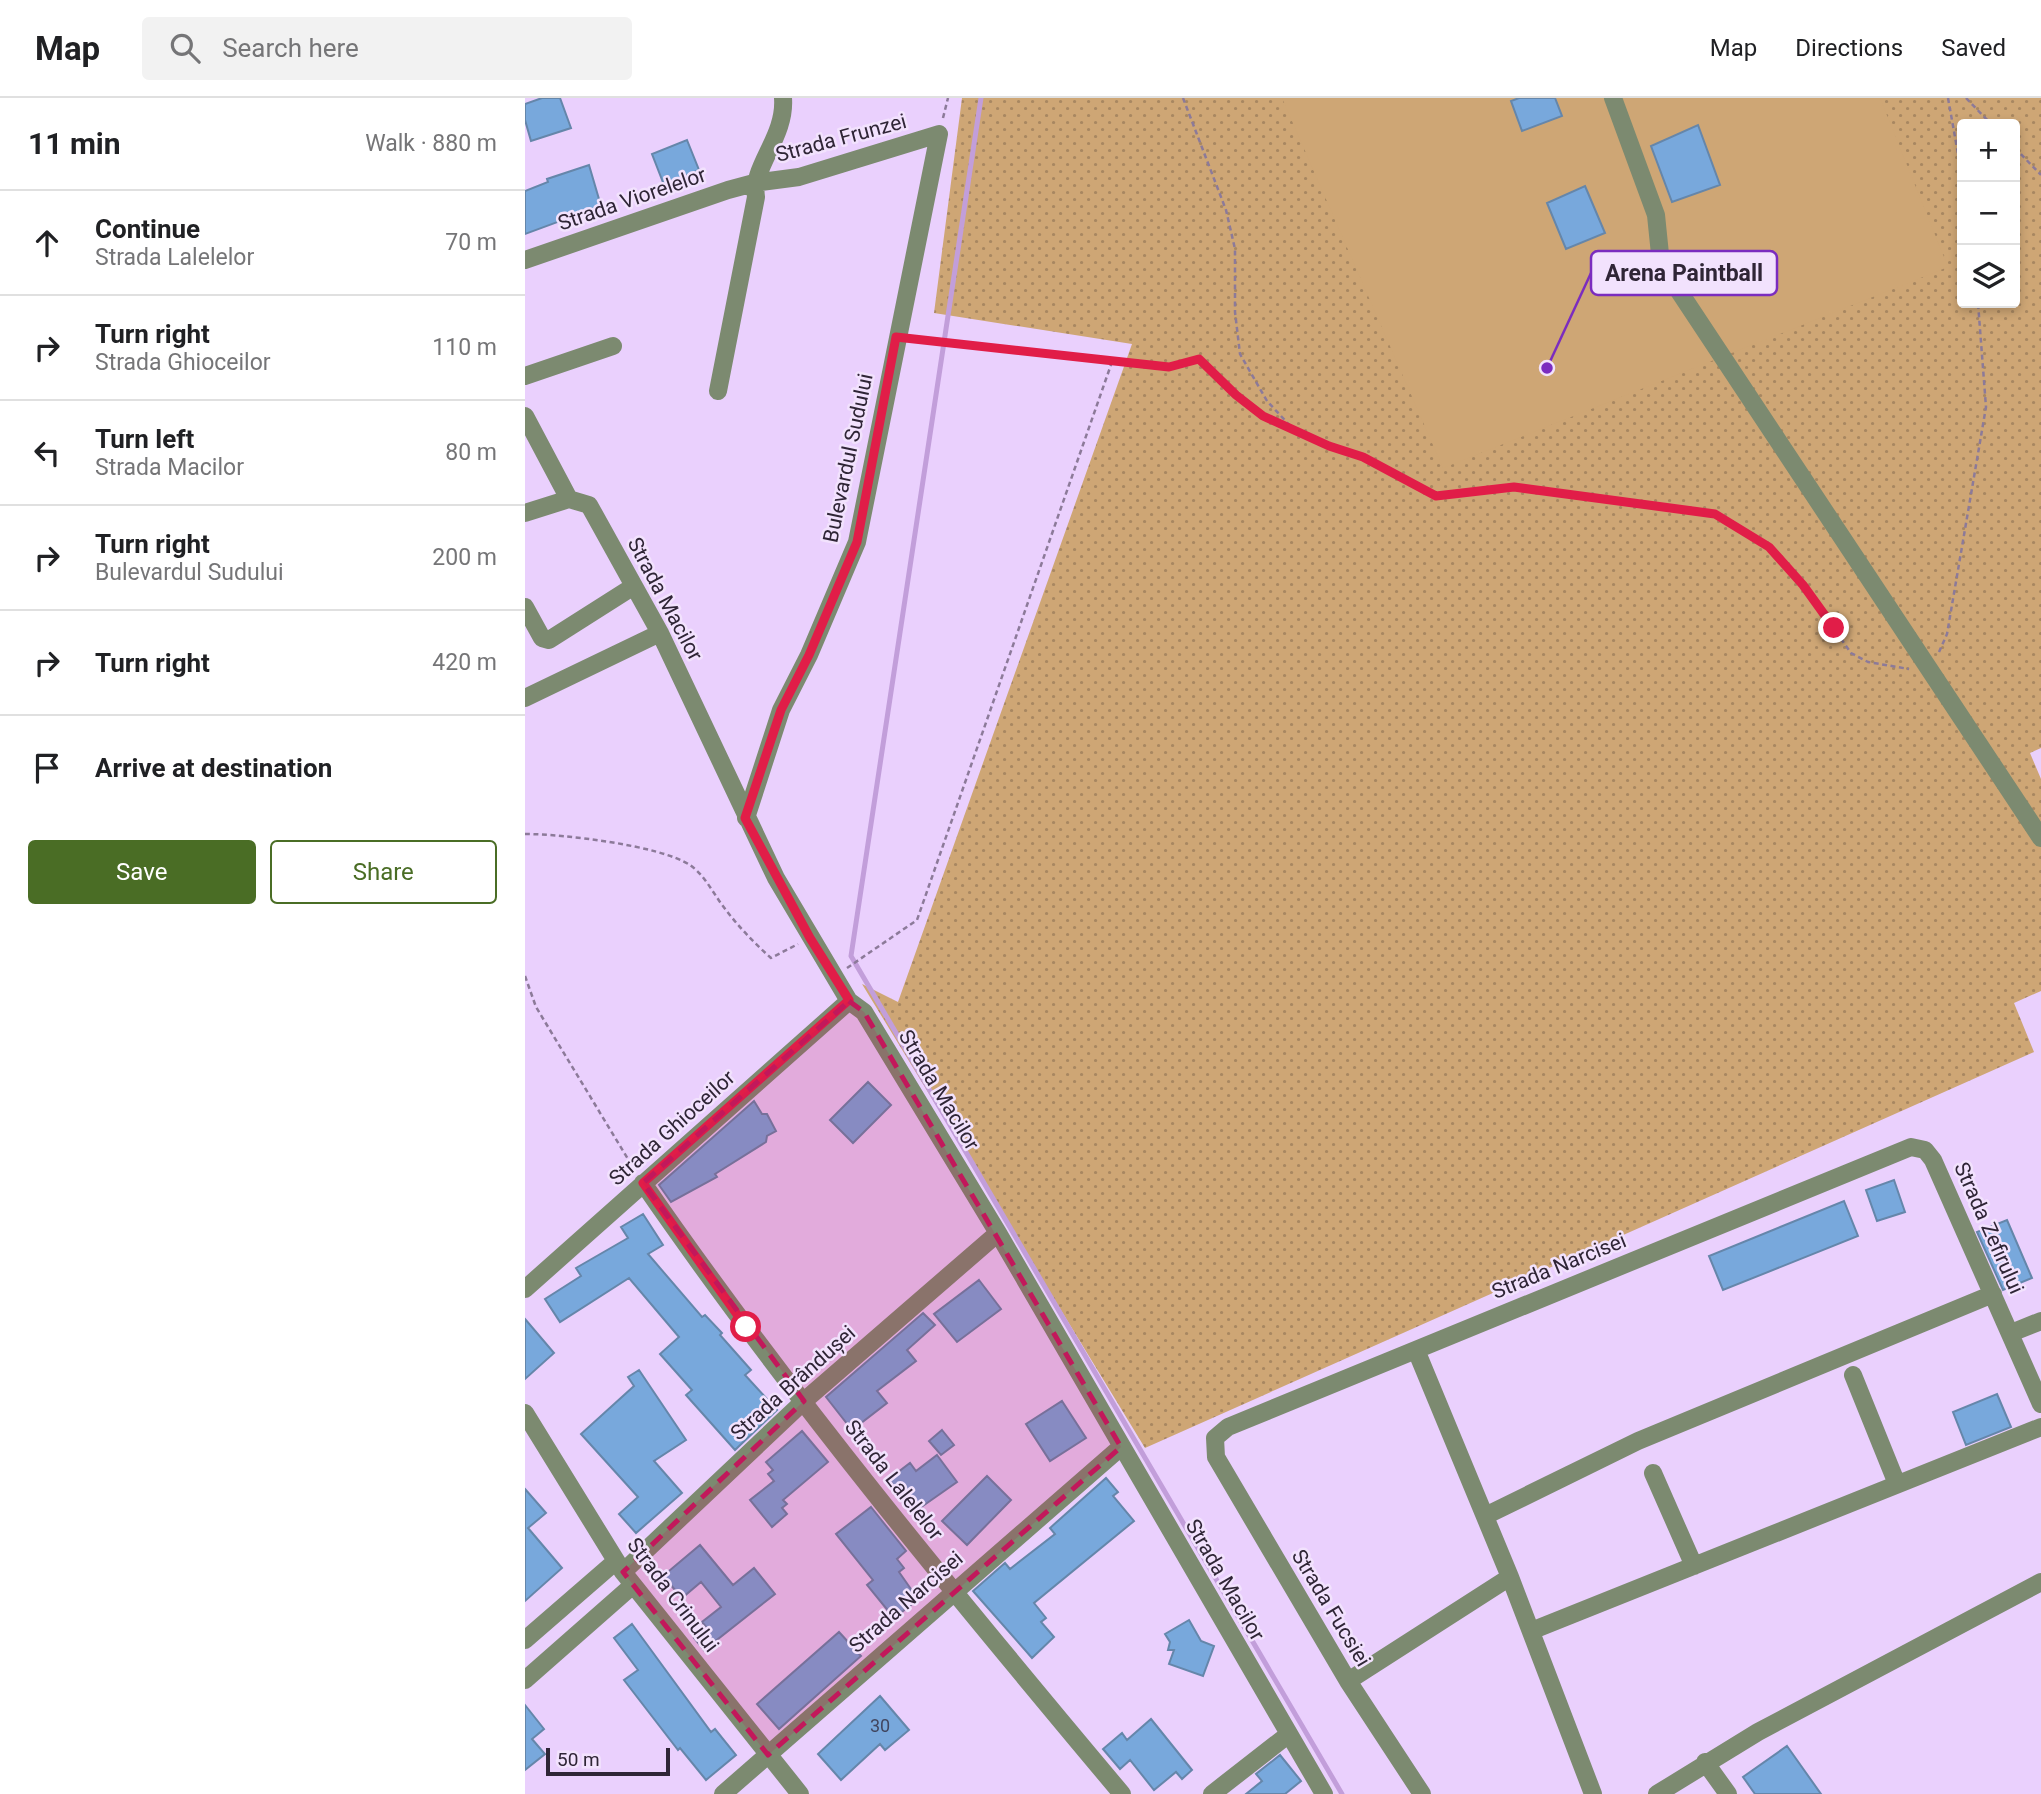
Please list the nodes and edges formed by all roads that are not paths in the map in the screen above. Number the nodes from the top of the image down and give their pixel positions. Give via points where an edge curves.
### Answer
1 (783, 98) edge
2 (1613, 98) edge
3 (939, 134) joint
4 (754, 183) junction
5 (525, 260) edge
6 (613, 346) dead end
7 (525, 376) edge
8 (719, 391) dead end
9 (525, 416) edge
10 (569, 499) junction
11 (525, 513) edge
12 (634, 586) junction
13 (525, 607) edge
14 (660, 633) junction
15 (525, 698) edge
16 (745, 818) junction
17 (2041, 838) edge
18 (849, 1000) junction
19 (1925, 1150) joint
20 (643, 1183) junction
21 (998, 1233) junction
22 (525, 1289) edge
23 (1993, 1294) junction
24 (2041, 1321) edge
25 (2011, 1333) junction
26 (1416, 1350) junction
27 (1853, 1375) dead end
28 (804, 1401) junction
29 (2041, 1404) edge
30 (525, 1413) edge
31 (2041, 1427) edge
32 (1215, 1438) joint
33 (1121, 1447) junction
34 (1653, 1473) dead end
35 (1897, 1484) junction
36 (1485, 1516) junction
37 (1694, 1566) junction
38 (624, 1572) junction
39 (1510, 1577) junction
40 (2041, 1582) edge
41 (952, 1591) junction
42 (1531, 1631) junction
43 (525, 1640) edge
44 (525, 1680) edge
45 (1348, 1681) junction
46 (1289, 1734) junction
47 (768, 1755) junction
48 (1705, 1762) junction
49 (723, 1794) edge
50 (800, 1794) edge
51 (1122, 1794) edge
52 (1212, 1794) edge
53 (1324, 1794) edge
54 (1422, 1794) edge
55 (1593, 1794) edge
56 (1657, 1794) edge
57 (1728, 1794) edge

1 - 4 street via 777,138
2 - 17 street via 1656,215 1661,264
3 - 4 street, Strada Frunzei via 799,177
3 - 16 street, Bulevardul Sudului via 857,542 781,710
4 - 5 street, Strada Viorelelor
4 - 8 street via 756,197
6 - 7 street
9 - 10 street, Strada Macilor
10 - 11 street
10 - 12 street, Strada Macilor via 589,505
12 - 13 street via 549,640 542,638
12 - 14 street, Strada Macilor
14 - 15 street
14 - 16 street, Strada Macilor
16 - 18 street, Strada Macilor
18 - 20 street, Strada Ghioceilor
18 - 21 street, Strada Macilor via 864,1012
19 - 23 street, Strada Zefirului
19 - 26 street, Strada Narcisei via 1911,1147 1896,1152
20 - 22 street, Strada Ghioceilor
20 - 28 street, Strada Lalelelor via 717,1290
21 - 28 street, Strada Brândușei
21 - 33 street, Strada Macilor
23 - 25 street, Strada Zefirului
23 - 36 street via 1639,1441
24 - 25 street
25 - 29 street, Strada Zefirului
26 - 32 street, Strada Narcisei via 1228,1427
26 - 36 street
27 - 35 street
28 - 38 street, Strada Brândușei
28 - 41 street, Strada Lalelelor
30 - 38 street, Strada Crinului
31 - 35 street
32 - 45 street, Strada Fucsiei via 1216,1457
33 - 41 street, Strada Narcisei
33 - 46 street, Strada Macilor
34 - 37 street
35 - 37 street
36 - 39 street
37 - 42 street
38 - 43 street, Strada Brândușei
38 - 44 street, Strada Brândușei
38 - 47 street, Strada Crinului
39 - 42 street
39 - 45 street
40 - 48 street
41 - 47 street, Strada Narcisei
41 - 51 street, Strada Lalelelor
42 - 55 street
45 - 54 street, Strada Fucsiei
46 - 52 street
46 - 53 street, Strada Macilor
47 - 49 street, Strada Narcisei
47 - 50 street, Strada Crinului
48 - 56 street
48 - 57 street

